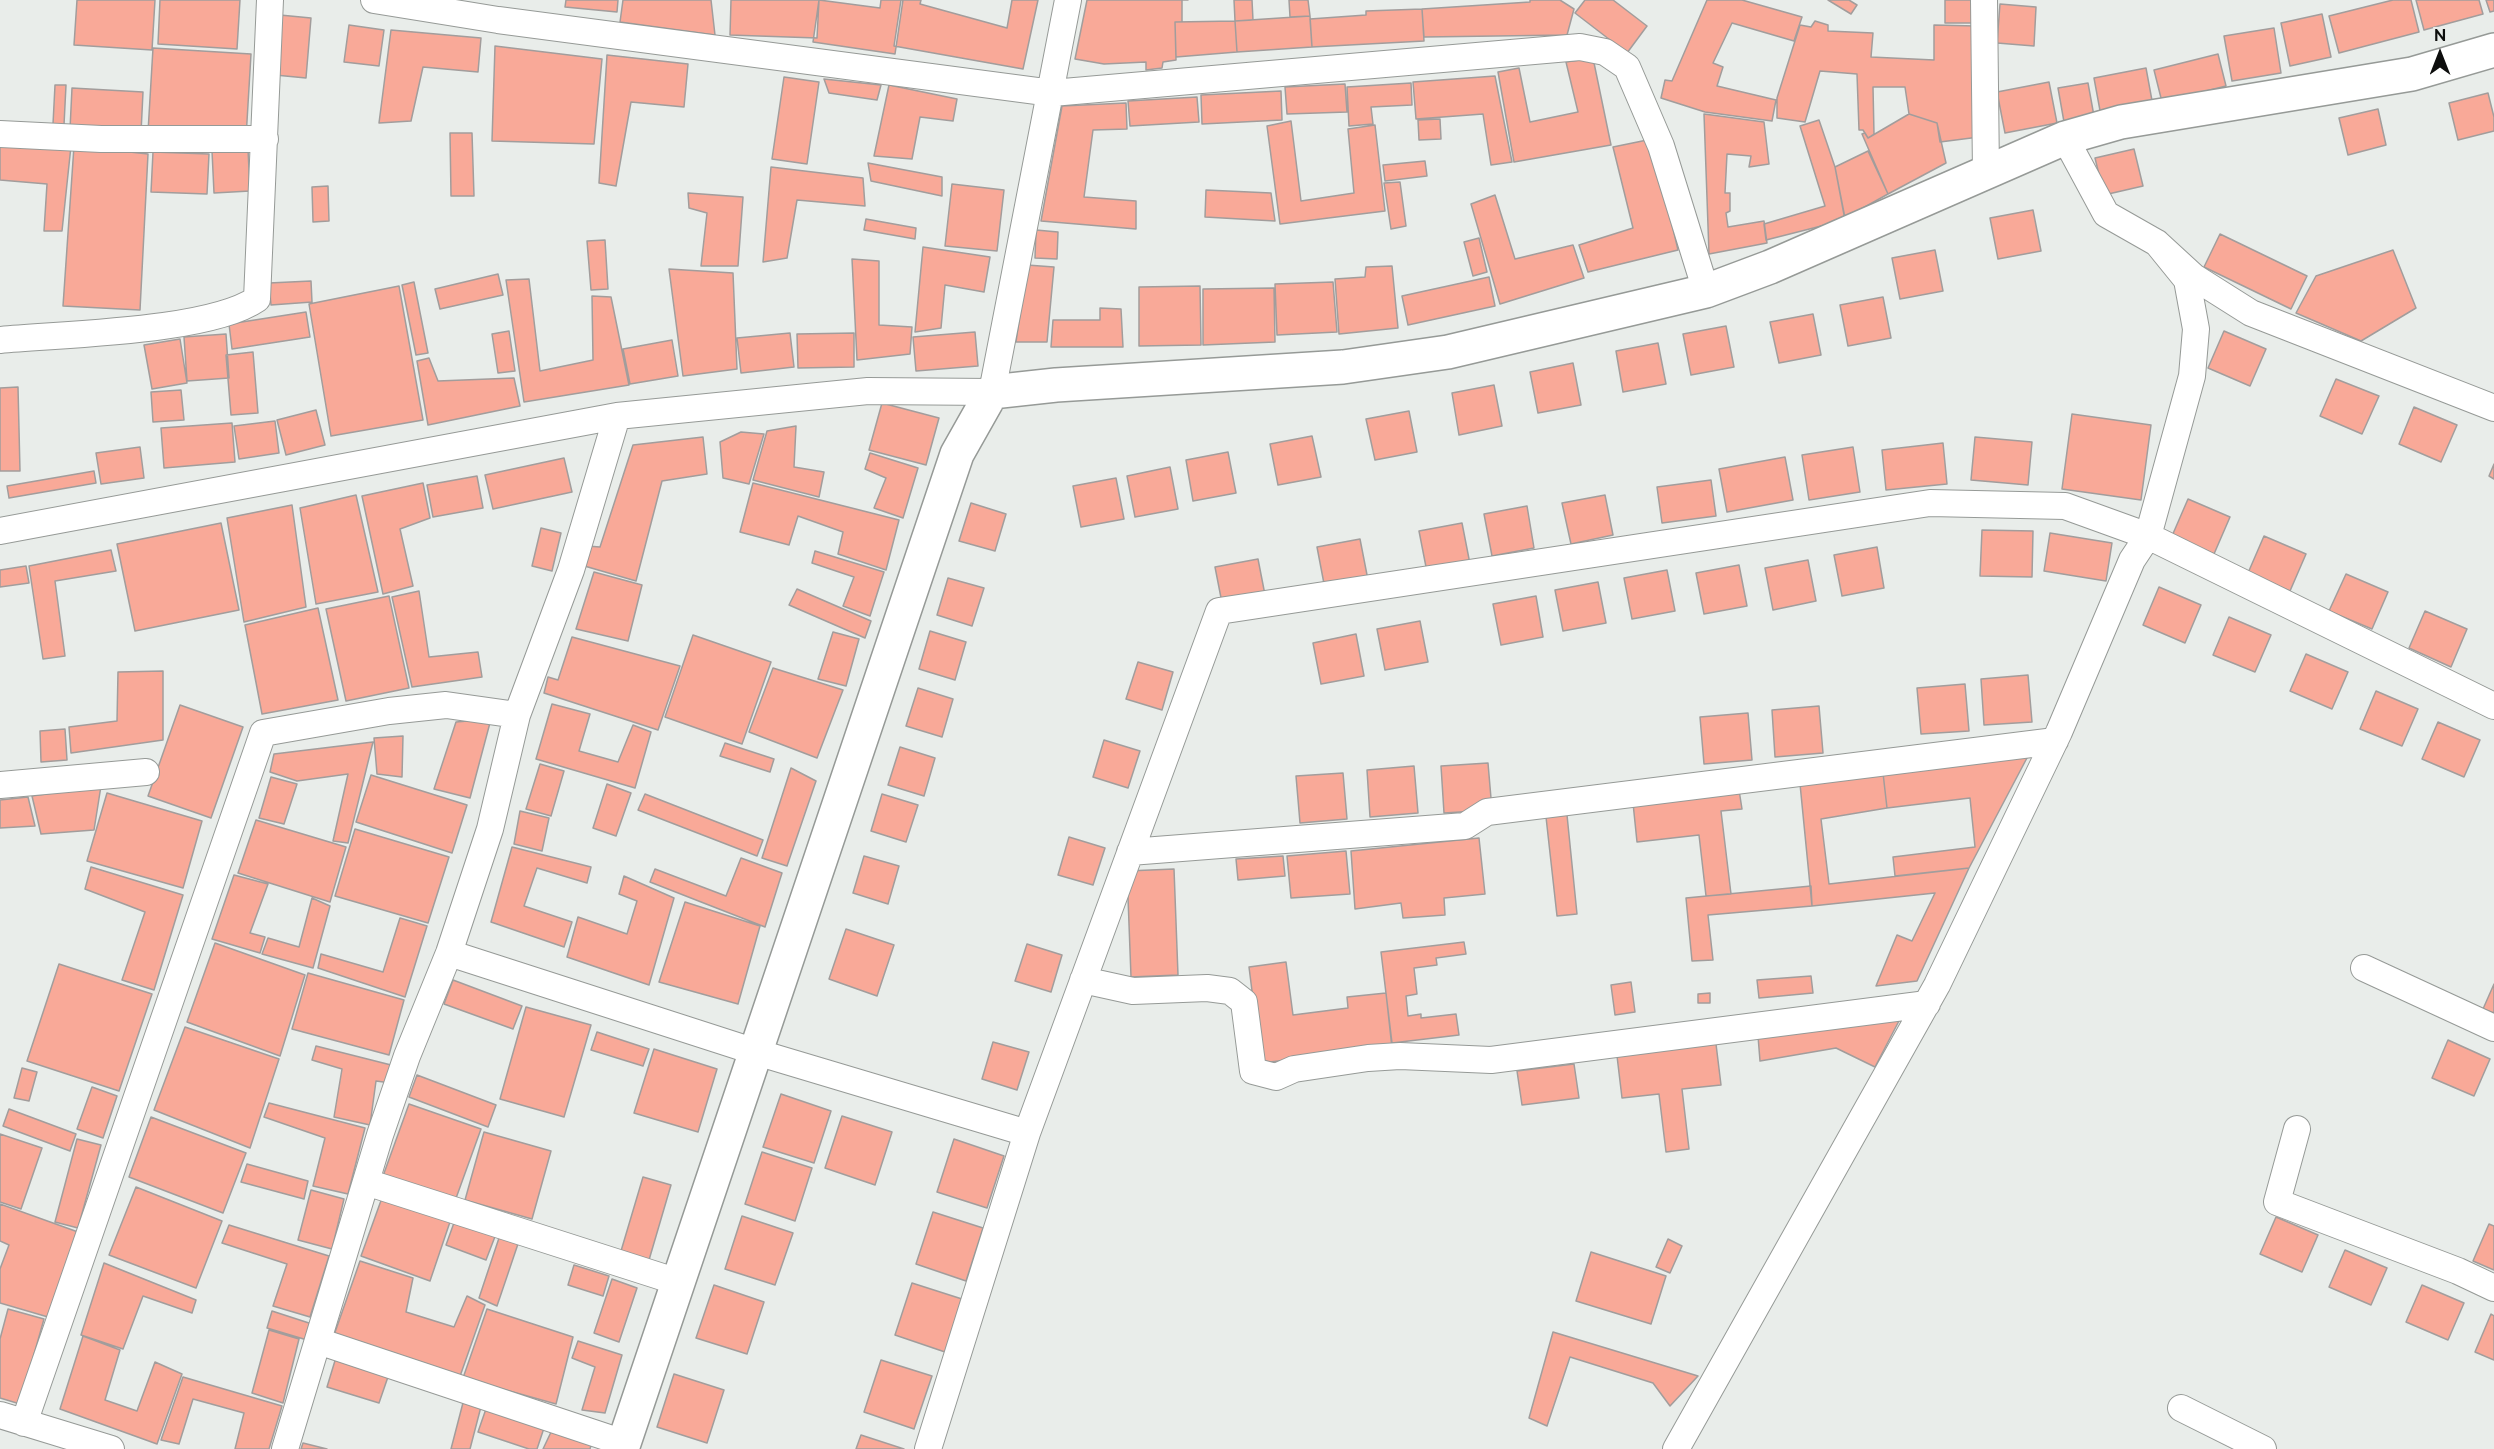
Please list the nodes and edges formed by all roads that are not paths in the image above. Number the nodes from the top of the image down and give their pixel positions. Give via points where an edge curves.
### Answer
1 (270, 0) edge
2 (374, 0) edge
3 (1068, 0) edge
4 (1984, 0) edge
5 (2494, 50) edge
6 (1052, 93) junction
7 (0, 134) edge
8 (2065, 138) junction
9 (265, 139) junction
10 (1986, 173) junction
11 (2157, 243) junction
12 (1706, 291) junction
13 (0, 340) edge
14 (992, 392) junction
15 (2494, 408) edge
16 (617, 416) junction
17 (0, 531) edge
18 (2148, 536) junction
19 (2494, 706) edge
20 (517, 715) junction
21 (2055, 741) junction
22 (146, 772) dead end
23 (0, 785) edge
24 (1130, 852) junction
25 (449, 953) junction
26 (2364, 968) dead end
27 (1083, 980) junction
28 (1927, 1004) junction
29 (2494, 1028) edge
30 (756, 1052) junction
31 (2297, 1128) dead end
32 (1027, 1133) junction
33 (366, 1182) junction
34 (678, 1282) junction
35 (2494, 1288) edge
36 (318, 1341) junction
37 (2181, 1408) dead end
38 (0, 1415) edge
39 (24, 1423) junction
40 (623, 1446) edge
41 (98, 1447) edge
42 (285, 1449) edge
43 (928, 1449) edge
44 (1676, 1449) edge
45 (2263, 1449) edge

1 - 9 street
2 - 6 street
3 - 6 street
4 - 10 street
5 - 8 main road via 2412,74 2121,122
6 - 12 street via 1580,47 1605,52 1627,67 1632,76 1661,146
6 - 14 street
7 - 9 street via 101,139
8 - 10 main road
8 - 11 street via 2106,214
9 - 13 street via 257,298 237,311 170,325
10 - 12 main road
11 - 15 street via 2194,277 2251,313
11 - 18 street via 2187,280 2196,329 2192,376
12 - 14 main road via 1448,352 1343,367
14 - 16 street via 868,391
14 - 30 main road via 957,454
16 - 17 street
16 - 20 street via 571,570
18 - 19 street
18 - 21 street via 2132,560
18 - 24 street via 2065,506 1929,503 1219,611
20 - 25 street via 490,829
20 - 39 street via 446,705 263,733
21 - 24 street via 1487,812 1465,826
21 - 28 street
22 - 23 street
24 - 27 street
25 - 30 street
25 - 33 street via 407,1056
26 - 29 street
27 - 28 street via 1133,991 1230,991 1244,1002 1253,1071 1276,1077 1294,1069 1368,1058 1491,1060
27 - 32 street
28 - 44 street
30 - 32 street
30 - 34 main road
31 - 35 street via 2277,1202
32 - 43 street
33 - 34 street
33 - 36 street
34 - 40 main road
36 - 40 street
36 - 42 street
37 - 45 street
38 - 39 street
39 - 41 street

